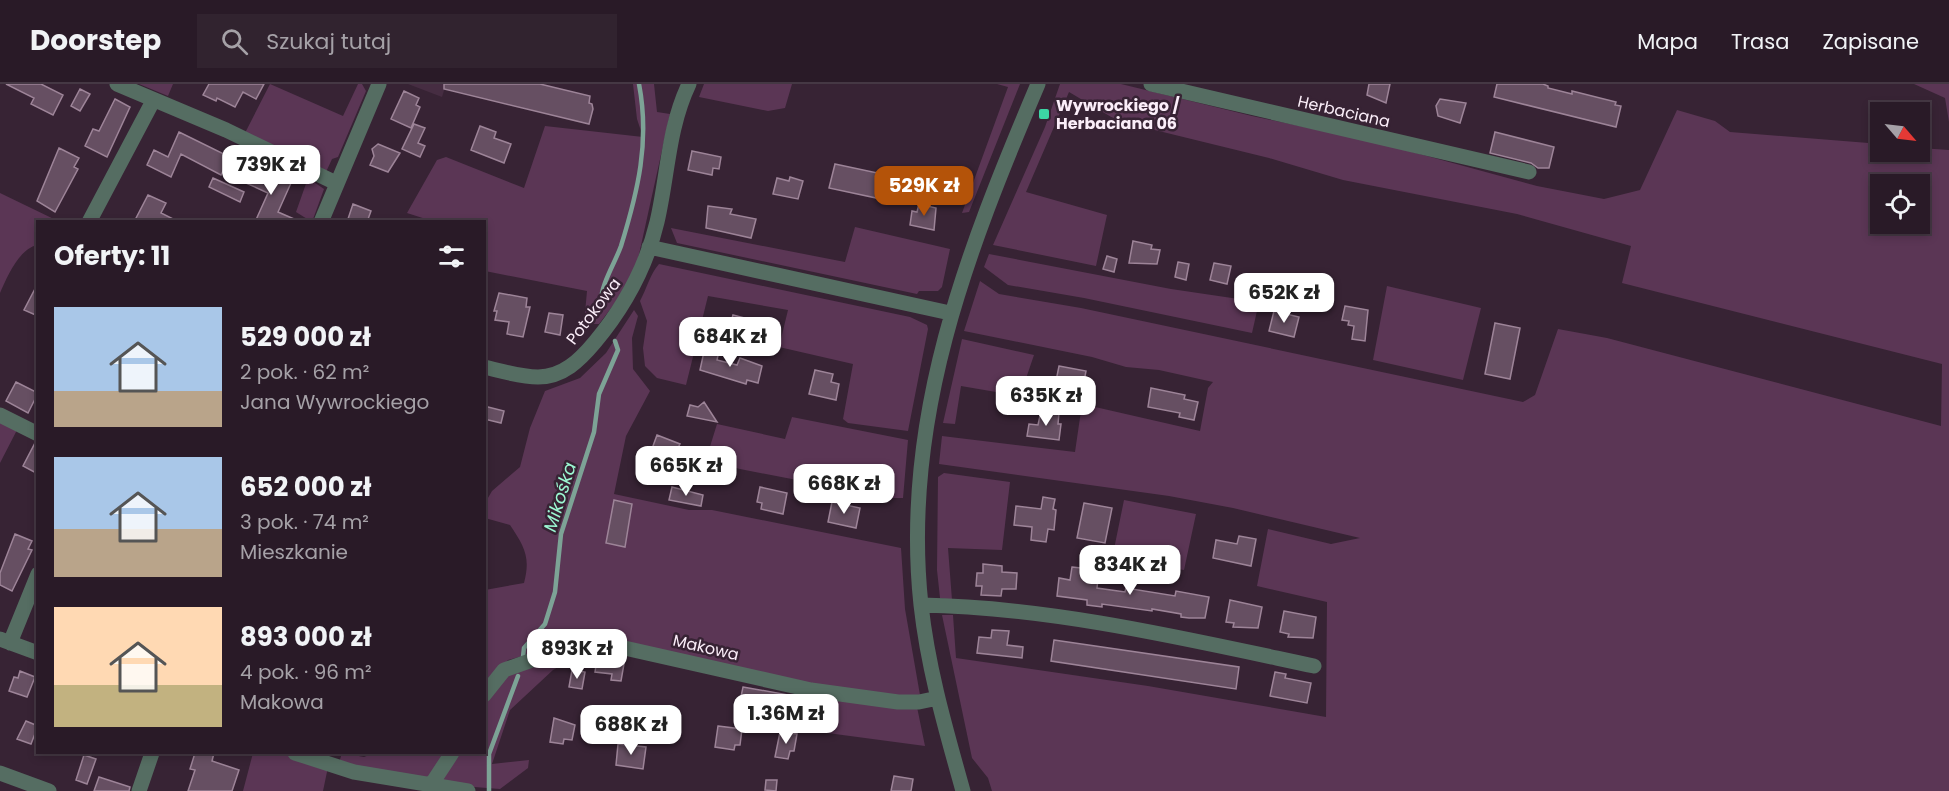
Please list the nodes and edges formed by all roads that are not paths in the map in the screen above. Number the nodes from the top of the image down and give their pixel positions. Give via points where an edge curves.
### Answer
1 (117, 84) edge
2 (379, 84) edge
3 (689, 84) edge
4 (1038, 84) edge
5 (1151, 84) edge
6 (153, 101) junction
7 (1529, 172) dead end
8 (336, 183) junction
9 (90, 220) edge
10 (322, 220) edge
11 (649, 247) junction
12 (950, 313) junction
13 (486, 367) edge
14 (0, 415) edge
15 (36, 433) edge
16 (36, 578) edge
17 (921, 605) junction
18 (5, 641) edge
19 (36, 652) edge
20 (1314, 666) dead end
21 (486, 693) edge
22 (938, 699) junction
23 (152, 754) edge
24 (298, 754) edge
25 (451, 754) edge
26 (0, 773) edge
27 (431, 785) junction
28 (49, 791) edge
29 (139, 791) edge
30 (468, 791) edge
31 (963, 791) edge

1 - 6 street
2 - 8 street
3 - 11 street, Potokowa via 670,140
4 - 12 street
5 - 7 street, Herbaciana
6 - 8 street via 226,130
6 - 9 street
8 - 10 street
11 - 12 street
11 - 13 street, Potokowa via 640,275 622,308 574,364 558,374 539,377
12 - 17 street via 924,438 919,512
14 - 15 street
16 - 18 street
17 - 20 street via 1074,621 1197,641
17 - 22 street
18 - 19 street
21 - 22 street, Makowa via 504,670 589,640 811,690 898,702
22 - 31 street
23 - 29 street
24 - 27 street via 354,772
25 - 27 street
26 - 28 street
27 - 30 street

